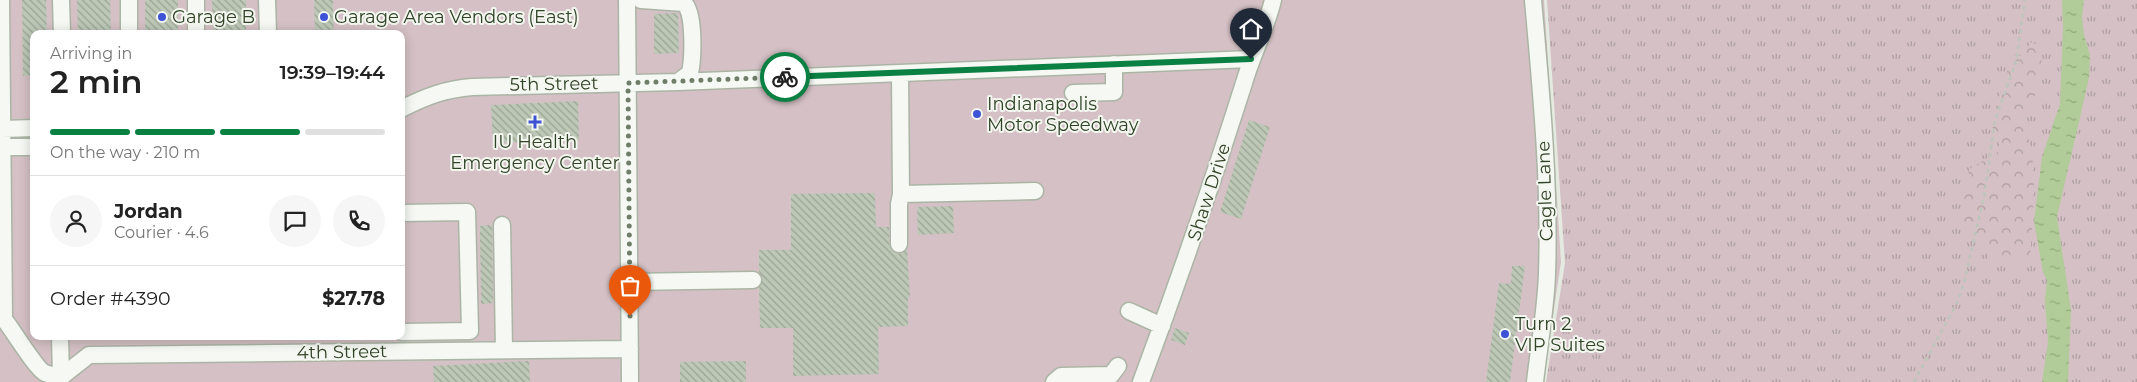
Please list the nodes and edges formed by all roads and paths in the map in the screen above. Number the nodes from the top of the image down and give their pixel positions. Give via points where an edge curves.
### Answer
1 (1, 0) edge
2 (61, 0) edge
3 (129, 0) edge
4 (196, 0) edge
5 (267, 0) edge
6 (627, 0) edge
7 (641, 0) edge
8 (1272, 0) edge
9 (1533, 0) edge
10 (2025, 0) edge
11 (62, 30) edge
12 (130, 30) edge
13 (196, 30) edge
14 (268, 30) edge
15 (1251, 59) junction
16 (1114, 64) junction
17 (900, 73) junction
18 (678, 82) junction
19 (628, 83) junction
20 (1073, 93) dead end
21 (427, 96) junction
22 (405, 104) edge
23 (405, 107) edge
24 (30, 128) edge
25 (3, 129) junction
26 (3, 147) junction
27 (30, 147) edge
28 (1035, 191) dead end
29 (902, 194) junction
30 (405, 213) edge
31 (502, 225) dead end
32 (899, 244) dead end
33 (753, 280) dead end
34 (630, 282) junction
35 (1129, 311) dead end
36 (2, 319) edge
37 (1162, 326) junction
38 (405, 332) edge
39 (60, 340) edge
40 (630, 349) junction
41 (504, 350) junction
42 (1118, 366) dead end
43 (61, 377) junction
44 (630, 382) edge
45 (1054, 382) edge
46 (1141, 382) edge
47 (1535, 382) edge
48 (1914, 382) edge

1 - 25 street
2 - 11 street
3 - 12 street
4 - 13 street
5 - 14 street
6 - 19 street
7 - 18 street via 684,3 690,11 692,64 690,73
8 - 15 street, Shaw Drive
9 - 47 street, Cagle Lane via 1548,240 1547,288
10 - 48 path via 2016,62 1995,120 1985,192 1964,283
15 - 16 street, 5th Street
15 - 37 street, Shaw Drive
16 - 17 street, 5th Street
16 - 20 street via 1114,92
17 - 18 street, 5th Street
17 - 29 street
18 - 19 street, 5th Street
19 - 21 street, 5th Street via 472,87
19 - 34 street
21 - 22 street
21 - 23 street, 5th Street
24 - 25 street
25 - 26 street
26 - 27 street
26 - 36 street
28 - 29 street
29 - 32 street
30 - 38 street via 467,212 470,331
31 - 41 street
33 - 34 street
34 - 40 street
35 - 37 street
36 - 43 street via 44,373
37 - 46 street, Shaw Drive
39 - 43 street
40 - 41 street, 4th Street
40 - 44 street
41 - 43 street, 4th Street via 89,355
42 - 45 street via 1111,375 1079,371

